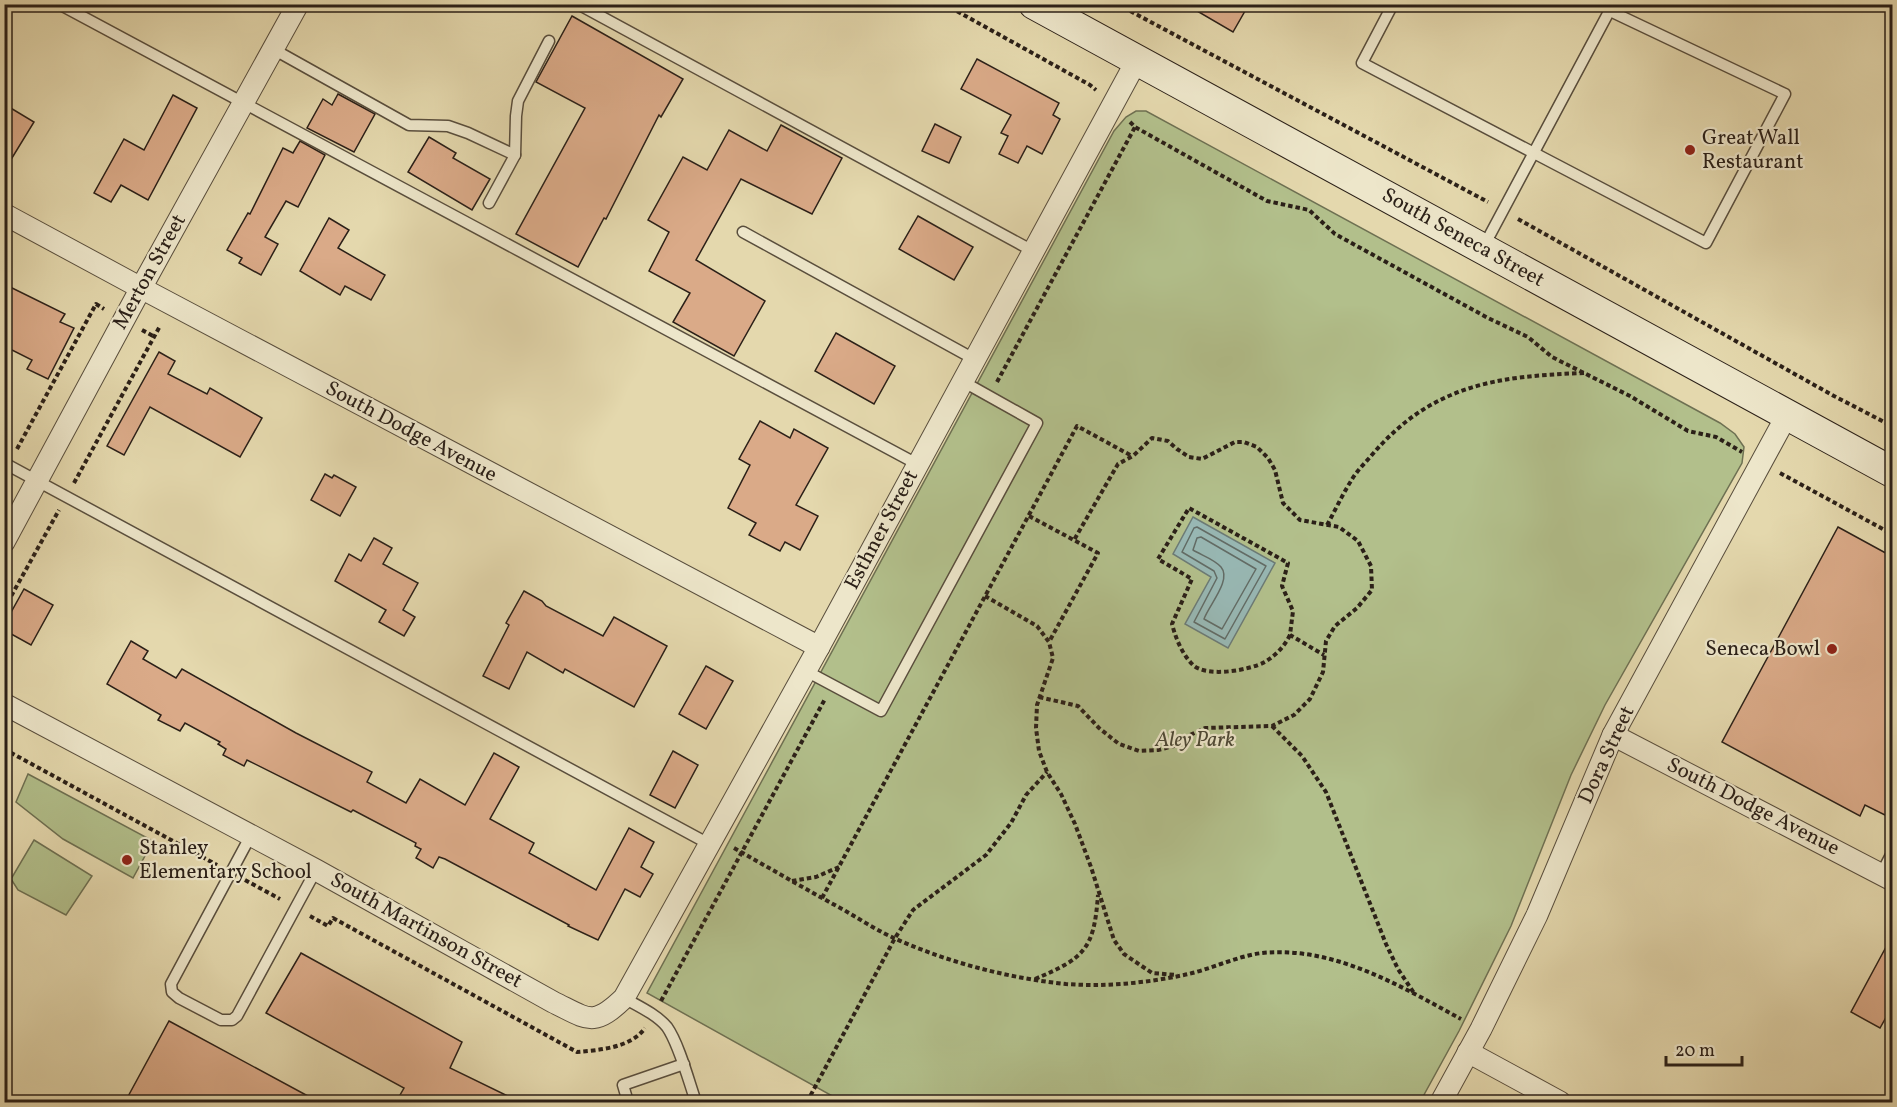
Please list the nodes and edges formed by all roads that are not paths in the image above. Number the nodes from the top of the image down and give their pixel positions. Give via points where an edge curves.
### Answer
1 (58, 4) edge
2 (298, 4) edge
3 (578, 4) edge
4 (1393, 4) edge
5 (1034, 5) edge
6 (1611, 8) edge
7 (549, 41) dead end
8 (273, 49) junction
9 (1137, 60) junction
10 (242, 105) junction
11 (1535, 153) junction
12 (515, 155) junction
13 (489, 203) dead end
14 (4, 214) edge
15 (743, 232) dead end
16 (1482, 249) junction
17 (1033, 251) junction
18 (141, 288) junction
19 (974, 359) junction
20 (962, 381) junction
21 (1787, 415) junction
22 (4, 463) edge
23 (917, 464) junction
24 (1893, 472) edge
25 (37, 481) junction
26 (4, 542) edge
27 (819, 647) junction
28 (806, 670) junction
29 (4, 704) edge
30 (1613, 735) junction
31 (251, 835) junction
32 (711, 840) junction
33 (1893, 853) edge
34 (316, 870) junction
35 (1887, 877) edge
36 (624, 998) junction
37 (1468, 1052) junction
38 (684, 1064) junction
39 (628, 1102) edge
40 (696, 1102) edge
41 (1441, 1102) edge
42 (1560, 1102) edge

1 - 10 lane
2 - 8 street, Merton Street
3 - 17 lane
4 - 11 lane via 1362,63
5 - 9 street, South Seneca Street
6 - 11 lane
6 - 11 lane via 1785,94 1706,243
7 - 12 lane via 518,101
8 - 10 street, Merton Street
8 - 12 lane via 409,125 448,126
9 - 16 street, South Seneca Street
9 - 17 street, Esthner Street
10 - 18 street, Merton Street
10 - 23 lane
11 - 16 lane
12 - 13 lane
14 - 18 street, South Dodge Avenue
15 - 19 lane
16 - 21 street, South Seneca Street
17 - 19 street, Esthner Street
18 - 25 street, Merton Street
18 - 27 street, South Dodge Avenue
19 - 20 street, Esthner Street
20 - 23 street, Esthner Street
20 - 28 lane via 1037,423 881,711
21 - 24 street, South Seneca Street
21 - 30 street, Dora Street
22 - 25 lane
23 - 27 street, Esthner Street
25 - 26 street, Merton Street
25 - 32 lane
27 - 28 street, Esthner Street
28 - 32 street, Esthner Street
29 - 31 street, South Martinson Street
30 - 35 street, South Dodge Avenue
30 - 37 street, Dora Street via 1537,915
31 - 34 street, South Martinson Street
31 - 34 lane via 171,984 172,992 179,998 221,1020 237,1016
32 - 36 street, Esthner Street
33 - 35 lane
34 - 36 street, South Martinson Street via 587,1019 599,1017
36 - 38 lane via 667,1028
37 - 41 street, Dora Street
37 - 42 street
38 - 39 lane via 623,1085
38 - 40 lane

